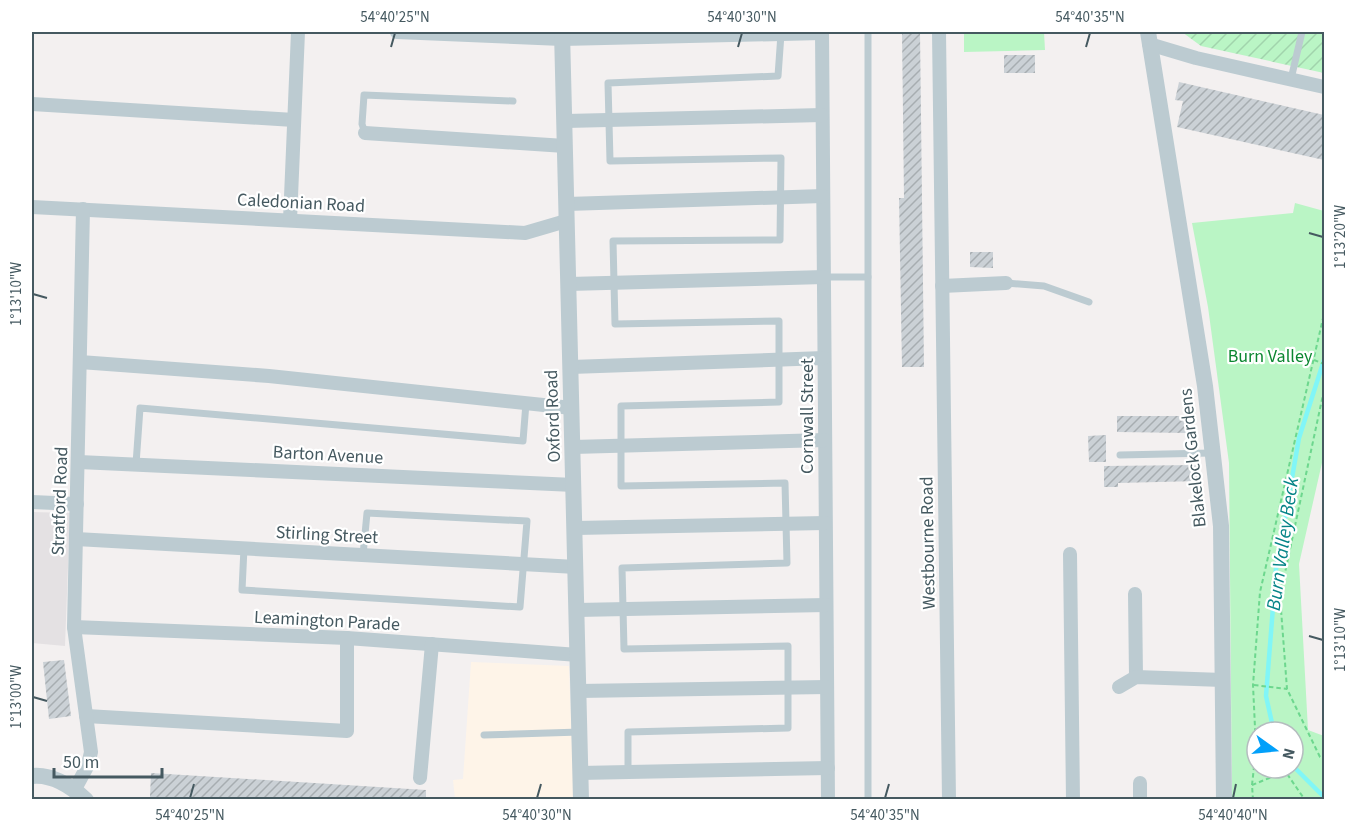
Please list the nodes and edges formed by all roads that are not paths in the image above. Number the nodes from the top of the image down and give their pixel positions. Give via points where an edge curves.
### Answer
1 (298, 32) edge
2 (397, 32) edge
3 (822, 32) edge
4 (868, 32) edge
5 (939, 32) edge
6 (1302, 32) edge
7 (781, 33) edge
8 (562, 35) edge
9 (1149, 38) edge
10 (1291, 79) junction
11 (1324, 87) edge
12 (513, 101) dead end
13 (32, 104) edge
14 (822, 115) junction
15 (294, 120) junction
16 (609, 120) junction
17 (566, 121) junction
18 (365, 133) joint
19 (565, 146) junction
20 (823, 196) junction
21 (781, 197) junction
22 (567, 204) junction
23 (32, 207) edge
24 (83, 209) junction
25 (290, 220) junction
26 (566, 221) junction
27 (824, 277) junction
28 (868, 277) junction
29 (616, 283) junction
30 (569, 284) junction
31 (1006, 284) joint
32 (942, 286) junction
33 (1089, 302) dead end
34 (824, 358) junction
35 (781, 360) junction
36 (80, 362) junction
37 (571, 367) junction
38 (526, 404) junction
39 (572, 408) junction
40 (825, 440) junction
41 (622, 446) junction
42 (573, 447) junction
43 (1213, 452) junction
44 (1120, 455) dead end
45 (79, 462) junction
46 (136, 464) junction
47 (574, 484) junction
48 (32, 502) edge
49 (77, 504) junction
50 (825, 523) junction
51 (785, 524) junction
52 (576, 528) junction
53 (76, 539) junction
54 (244, 548) junction
55 (1070, 554) dead end
56 (363, 555) junction
57 (524, 564) junction
58 (576, 567) junction
59 (1135, 594) dead end
60 (826, 604) junction
61 (623, 609) junction
62 (577, 610) junction
63 (74, 627) junction
64 (347, 638) junction
65 (432, 644) junction
66 (578, 655) junction
67 (1136, 677) junction
68 (1223, 680) junction
69 (788, 687) junction
70 (827, 687) junction
71 (1119, 687) dead end
72 (579, 691) junction
73 (86, 716) junction
74 (580, 732) junction
75 (484, 735) dead end
76 (828, 768) junction
77 (628, 772) junction
78 (580, 773) junction
79 (32, 776) edge
80 (420, 778) dead end
81 (1140, 783) dead end
82 (80, 794) edge
83 (581, 800) edge
84 (828, 800) edge
85 (868, 800) edge
86 (949, 800) edge
87 (1073, 800) edge
88 (1140, 800) edge
89 (1224, 800) edge

1 - 15 street
2 - 8 street
3 - 7 street
3 - 14 street, Cornwall Street
4 - 28 lane
5 - 32 street, Westbourne Road
6 - 10 lane
7 - 8 street
7 - 16 lane via 778,76 608,83
8 - 17 street, Oxford Road
9 - 10 street via 1196,58
9 - 43 street, Blakelock Gardens
10 - 11 street
12 - 18 lane via 364,95
13 - 15 street
14 - 16 street
14 - 20 street, Cornwall Street
15 - 25 street
16 - 17 street
16 - 21 lane via 610,161 782,158
17 - 19 street, Oxford Road
18 - 19 street
19 - 22 street, Oxford Road
20 - 21 street
20 - 27 street, Cornwall Street
21 - 22 street
21 - 29 lane via 780,240 613,241
22 - 26 street, Oxford Road
23 - 24 street, Caledonian Road
24 - 25 street, Caledonian Road
24 - 36 street, Stratford Road
25 - 26 street, Caledonian Road via 525,233
26 - 30 street, Oxford Road
27 - 28 lane
27 - 29 street
27 - 34 street, Cornwall Street
28 - 85 lane
29 - 30 street
29 - 35 lane via 615,324 779,321
30 - 37 street, Oxford Road
31 - 32 street
31 - 33 lane via 1044,286
32 - 86 street, Westbourne Road
34 - 35 street
34 - 40 street, Cornwall Street
35 - 37 street
35 - 41 lane via 779,402 621,406
36 - 38 street via 269,376
36 - 45 street, Stratford Road
37 - 39 street, Oxford Road
38 - 39 street
38 - 46 lane via 523,441 140,408
39 - 42 street, Oxford Road
40 - 41 street
40 - 50 street, Cornwall Street
41 - 42 street
41 - 51 lane via 621,486 785,483
42 - 47 street, Oxford Road
43 - 44 lane
43 - 68 street, Blakelock Gardens via 1221,526
45 - 46 street, Barton Avenue
45 - 49 street, Stratford Road
46 - 47 street, Barton Avenue
47 - 52 street, Oxford Road
48 - 49 street
49 - 53 street, Stratford Road
50 - 51 street
50 - 60 street, Cornwall Street
51 - 52 street
51 - 61 lane via 787,563 622,568
52 - 58 street, Oxford Road
53 - 54 street, Stirling Street
53 - 63 street, Stratford Road
54 - 56 street, Stirling Street
54 - 57 lane via 242,590 520,607
55 - 87 street
56 - 57 street, Stirling Street
56 - 57 lane via 367,513 526,521
57 - 58 street, Stirling Street
58 - 62 street, Oxford Road
59 - 67 street
60 - 61 street
60 - 70 street, Cornwall Street
61 - 62 street
61 - 69 lane via 624,649 788,646
62 - 66 street, Oxford Road
63 - 64 street, Leamington Parade
63 - 73 street, Stratford Road
64 - 65 street, Leamington Parade
64 - 73 street via 347,731
65 - 66 street, Leamington Parade
65 - 80 street
66 - 72 street, Oxford Road
67 - 68 street
67 - 71 street
68 - 89 street, Blakelock Gardens
69 - 70 street
69 - 72 street
69 - 77 lane via 788,728 628,732
70 - 76 street, Cornwall Street
72 - 74 street, Oxford Road
73 - 82 street, Stratford Road via 91,752
74 - 75 lane
74 - 78 street, Oxford Road
76 - 77 street
76 - 84 street, Cornwall Street
77 - 78 street
78 - 83 street, Oxford Road
79 - 82 street via 50,778
81 - 88 street

